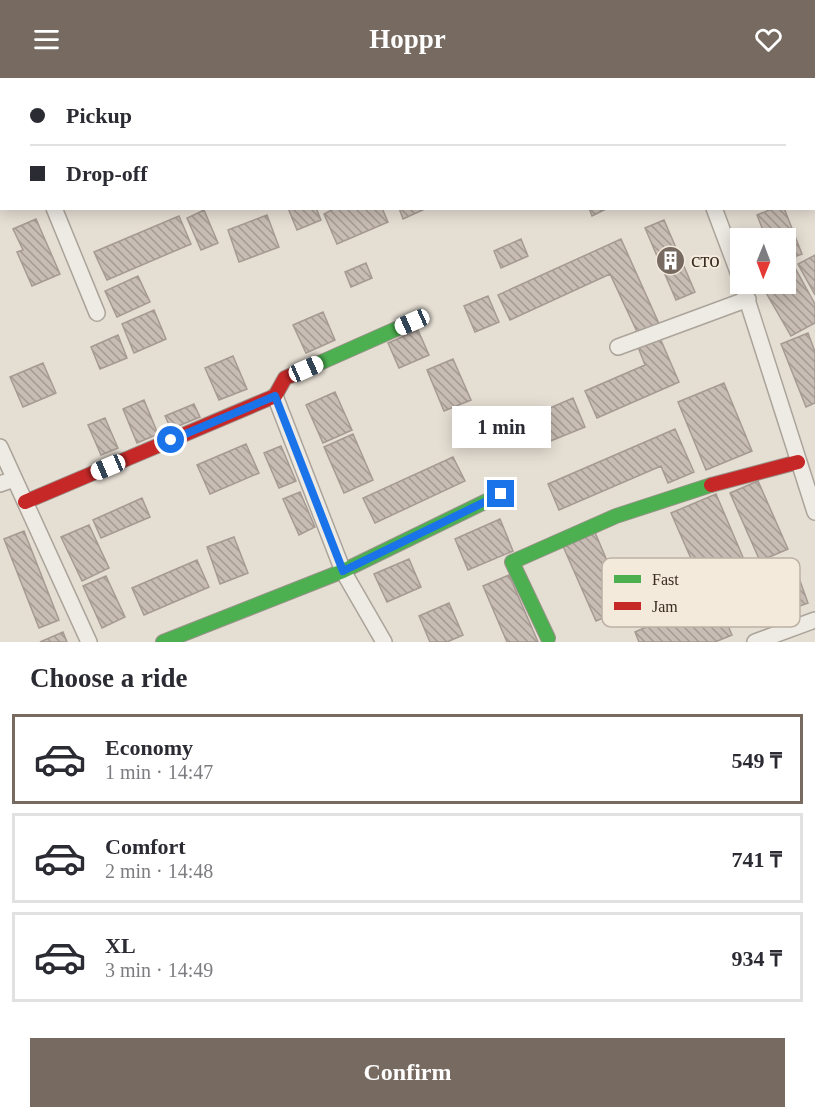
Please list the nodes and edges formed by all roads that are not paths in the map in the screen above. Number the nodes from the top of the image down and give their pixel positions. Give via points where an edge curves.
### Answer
1 (55, 210) edge
2 (715, 210) edge
3 (730, 250) edge
4 (746, 294) edge
5 (748, 299) junction
6 (97, 313) dead end
7 (412, 322) dead end
8 (618, 347) dead end
9 (275, 396) junction
10 (0, 447) edge
11 (798, 462) junction
12 (7, 482) edge
13 (501, 494) dead end
14 (25, 502) junction
15 (815, 512) edge
16 (343, 571) junction
17 (815, 620) edge
18 (800, 626) edge
19 (796, 627) edge
20 (548, 638) dead end
21 (89, 642) edge
22 (162, 642) edge
23 (384, 642) edge
24 (755, 642) edge

1 - 6 street
2 - 3 street
4 - 5 street
5 - 8 street
5 - 11 street
7 - 9 street via 285,378
9 - 14 street
9 - 16 street
10 - 12 street
11 - 15 street
11 - 20 street via 691,489 558,537 512,562
12 - 14 street
13 - 16 street
14 - 21 street
16 - 22 street
16 - 23 street
17 - 18 street
19 - 24 street

